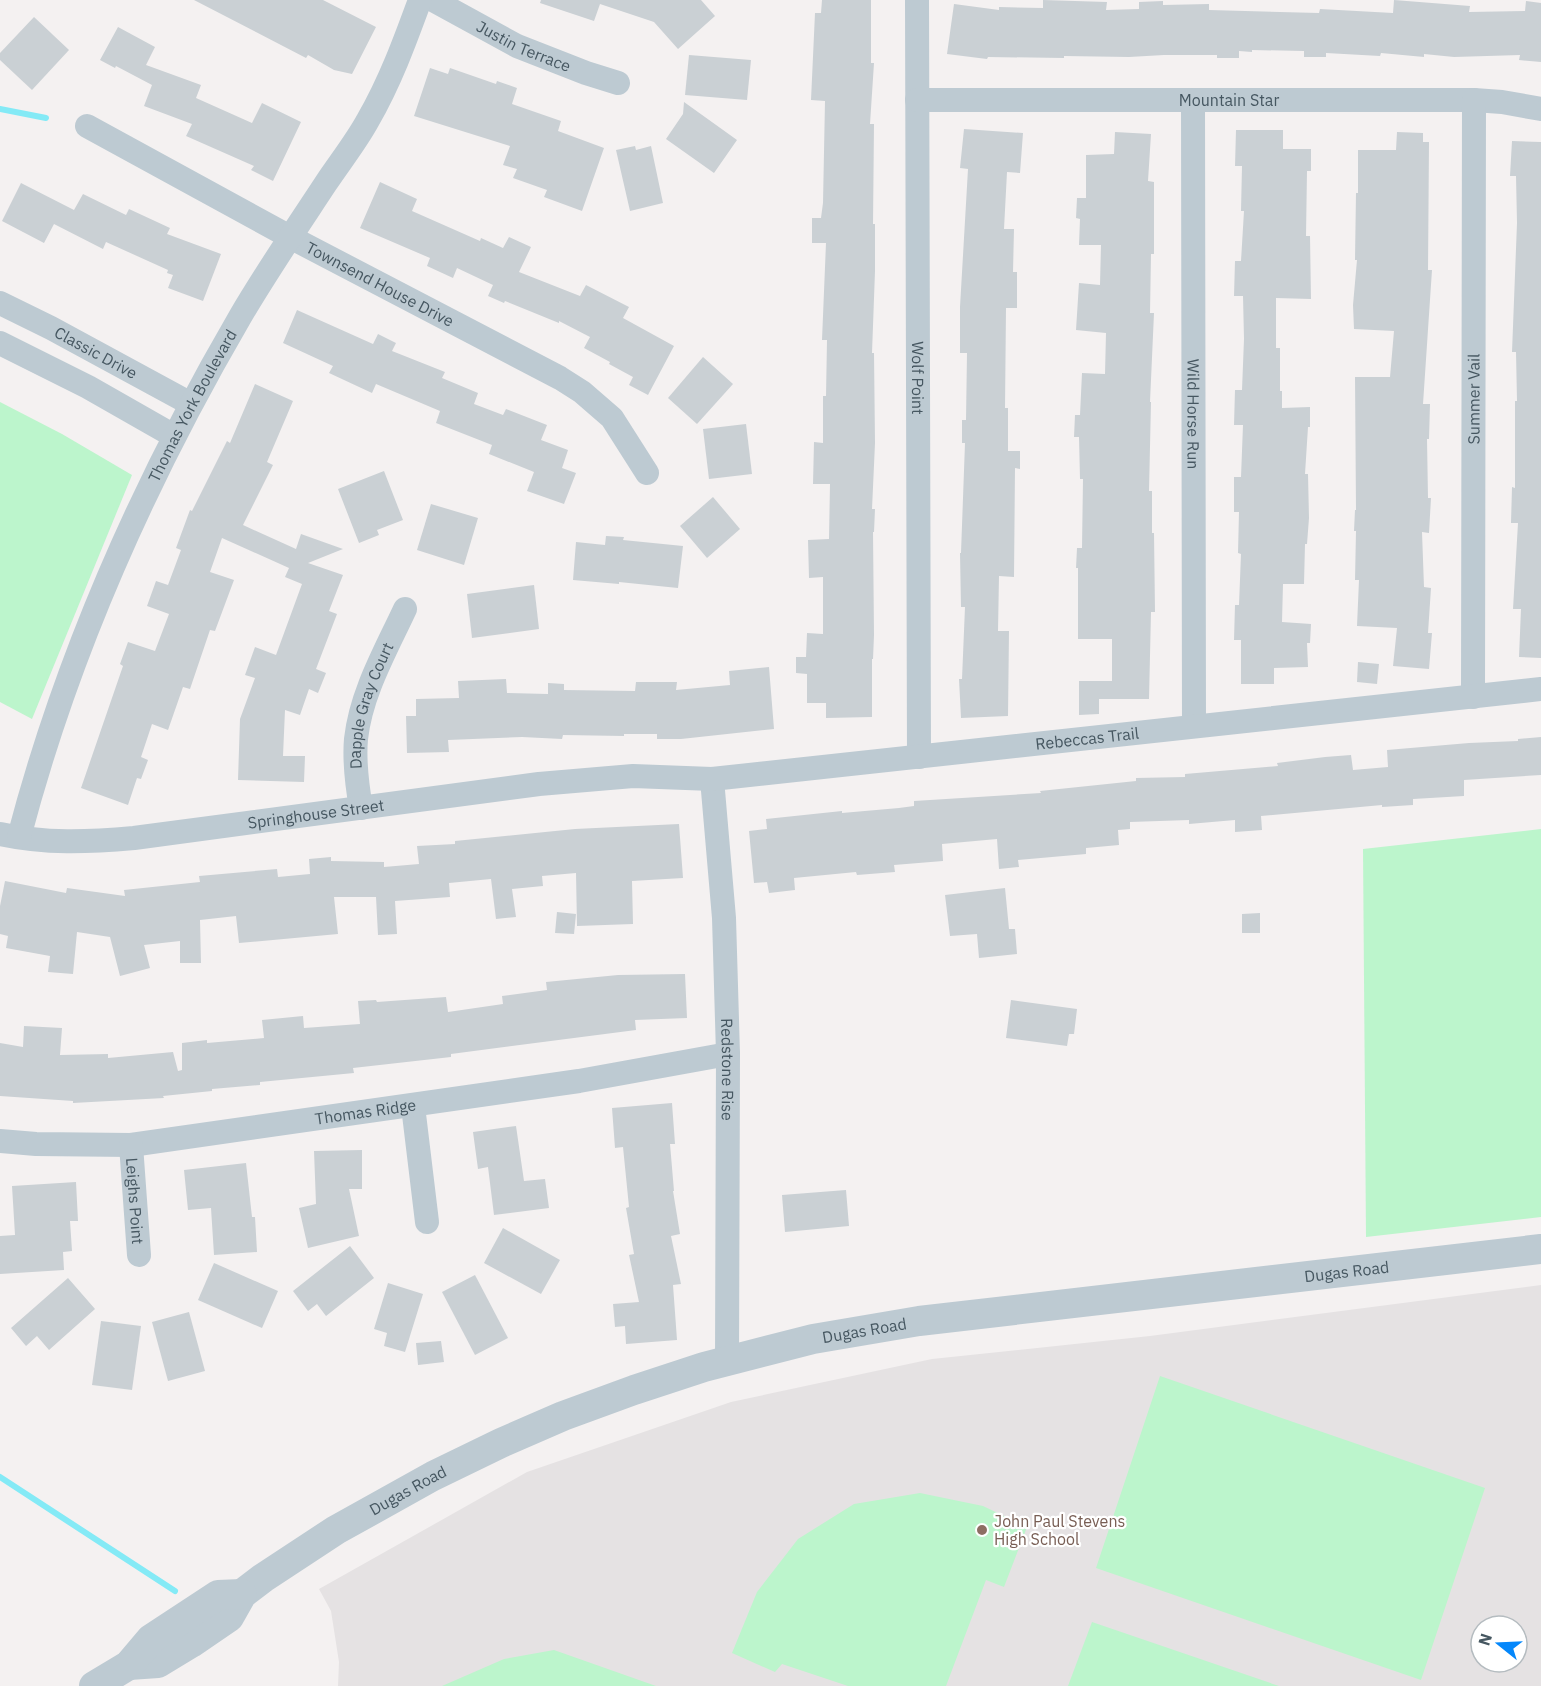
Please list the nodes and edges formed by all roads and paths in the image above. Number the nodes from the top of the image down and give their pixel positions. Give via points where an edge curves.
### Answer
1 (420, 0) edge
2 (433, 0) edge
3 (917, 0) edge
4 (618, 83) dead end
5 (917, 100) junction
6 (1194, 100) junction
7 (1474, 100) junction
8 (1541, 109) edge
9 (87, 126) dead end
10 (290, 237) junction
11 (0, 303) edge
12 (0, 343) edge
13 (191, 404) junction
14 (174, 436) junction
15 (647, 473) dead end
16 (405, 609) dead end
17 (1541, 689) edge
18 (1473, 697) junction
19 (1194, 726) junction
20 (919, 757) junction
21 (633, 776) joint
22 (711, 779) junction
23 (361, 808) junction
24 (10, 835) edge
25 (728, 1054) junction
26 (413, 1106) junction
27 (0, 1141) edge
28 (131, 1144) junction
29 (428, 1222) dead end
30 (1541, 1249) edge
31 (139, 1255) dead end
32 (727, 1361) junction
33 (94, 1686) edge

1 - 10 street, Thomas York Boulevard via 398,59 368,121
2 - 4 street, Justin Terrace via 517,46
3 - 5 street, Wolf Point
5 - 6 street, Mountain Star
5 - 20 street, Wolf Point
6 - 7 street, Mountain Star
6 - 19 street, Wild Horse Run
7 - 8 street, Mountain Star
7 - 18 street, Summer Vail
9 - 10 street, Townsend House Drive
10 - 13 street, Thomas York Boulevard
10 - 15 street, Townsend House Drive via 582,392 612,418
11 - 13 street, Classic Drive
12 - 14 street, Classic Drive
13 - 14 street, Thomas York Boulevard
14 - 24 street, Thomas York Boulevard via 116,559
16 - 23 street, Dapple Gray Court via 372,680 360,718 355,758
17 - 18 street, Rebeccas Trail
18 - 19 street, Rebeccas Trail
19 - 20 street, Rebeccas Trail
20 - 22 street, Rebeccas Trail
21 - 22 street, Rebeccas Trail
21 - 23 street, Springhouse Street via 538,784
22 - 25 street, Redstone Rise via 723,918
23 - 24 street, Springhouse Street via 102,841 49,842
25 - 26 street, Thomas Ridge via 644,1071
25 - 32 street, Redstone Rise
26 - 28 street, Thomas Ridge
26 - 29 street
27 - 28 street, Thomas Ridge
28 - 31 street, Leighs Point
30 - 32 street, Dugas Road via 919,1321 813,1339
32 - 33 street, Dugas Road via 596,1403 465,1460 336,1530 242,1594 229,1617 159,1663 129,1665

